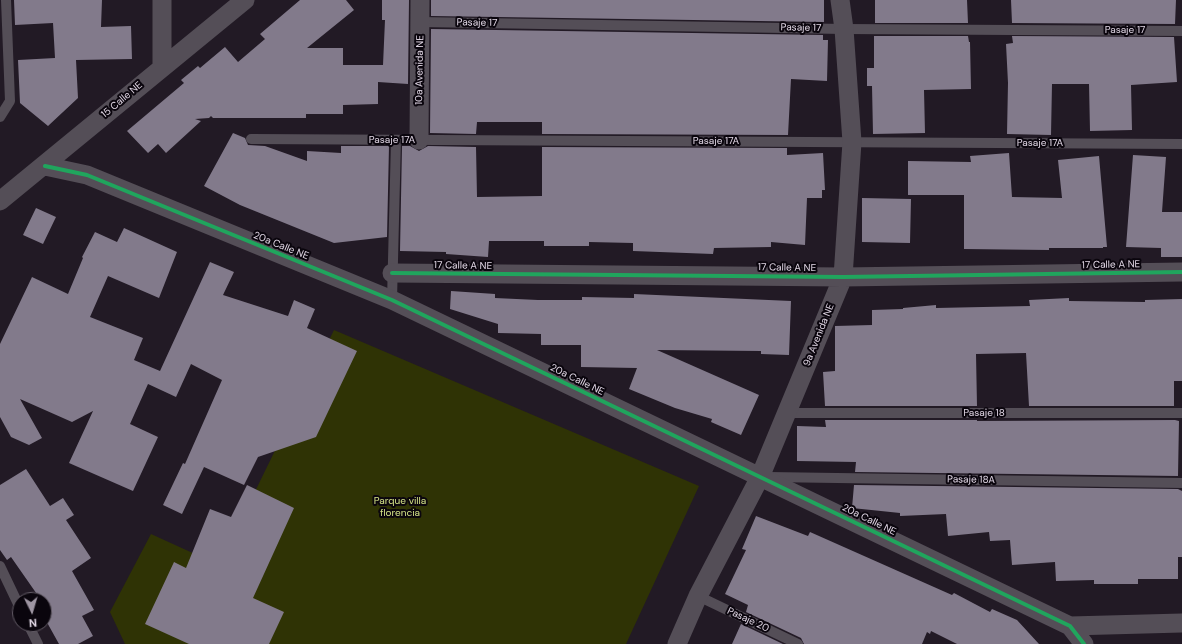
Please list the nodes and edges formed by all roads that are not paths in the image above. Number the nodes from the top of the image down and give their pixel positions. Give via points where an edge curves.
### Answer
1 (6, 0) edge
2 (162, 0) edge
3 (244, 0) edge
4 (420, 0) edge
5 (840, 0) edge
6 (420, 22) junction
7 (844, 29) junction
8 (1182, 30) edge
9 (162, 67) junction
10 (0, 117) edge
11 (251, 139) dead end
12 (396, 140) junction
13 (419, 140) junction
14 (852, 142) junction
15 (1182, 144) edge
16 (45, 166) junction
17 (0, 201) edge
18 (1182, 272) edge
19 (392, 273) junction
20 (843, 277) junction
21 (392, 300) junction
22 (787, 413) junction
23 (1182, 413) edge
24 (760, 476) junction
25 (1182, 483) edge
26 (0, 566) edge
27 (12, 592) edge
28 (698, 596) junction
29 (1182, 623) edge
30 (1070, 626) junction
31 (32, 632) edge
32 (38, 644) edge
33 (677, 644) edge
34 (798, 644) edge
35 (1084, 644) edge

1 - 10 lane via 10,101
2 - 9 street
3 - 9 street, 15 Calle NE
4 - 6 street, 10a Avenida NE
5 - 7 street, 9a Avenida NE
6 - 7 lane, Pasaje 17
6 - 13 street, 10a Avenida NE
7 - 8 lane, Pasaje 17
7 - 14 street, 9a Avenida NE
9 - 16 street, 15 Calle NE
11 - 12 lane, Pasaje 17A
12 - 13 lane, Pasaje 17A
12 - 19 lane
13 - 14 lane, Pasaje 17A
14 - 15 lane, Pasaje 17A
14 - 20 street, 9a Avenida NE
16 - 17 street, 15 Calle NE
16 - 21 street, 20a Calle NE via 87,175
18 - 20 street, 17 Calle A NE
19 - 20 street, 17 Calle A NE
19 - 21 lane
20 - 22 street, 9a Avenida NE
21 - 24 street, 20a Calle NE
22 - 23 lane, Pasaje 18
22 - 24 street, 9a Avenida NE
24 - 25 lane, Pasaje 18A
24 - 28 street, 9a Avenida NE
24 - 30 street, 20a Calle NE
26 - 27 lane
28 - 33 street, 9a Avenida NE
28 - 34 lane, Pasaje 20
29 - 30 street
30 - 35 street, 20a Calle NE
31 - 32 lane

